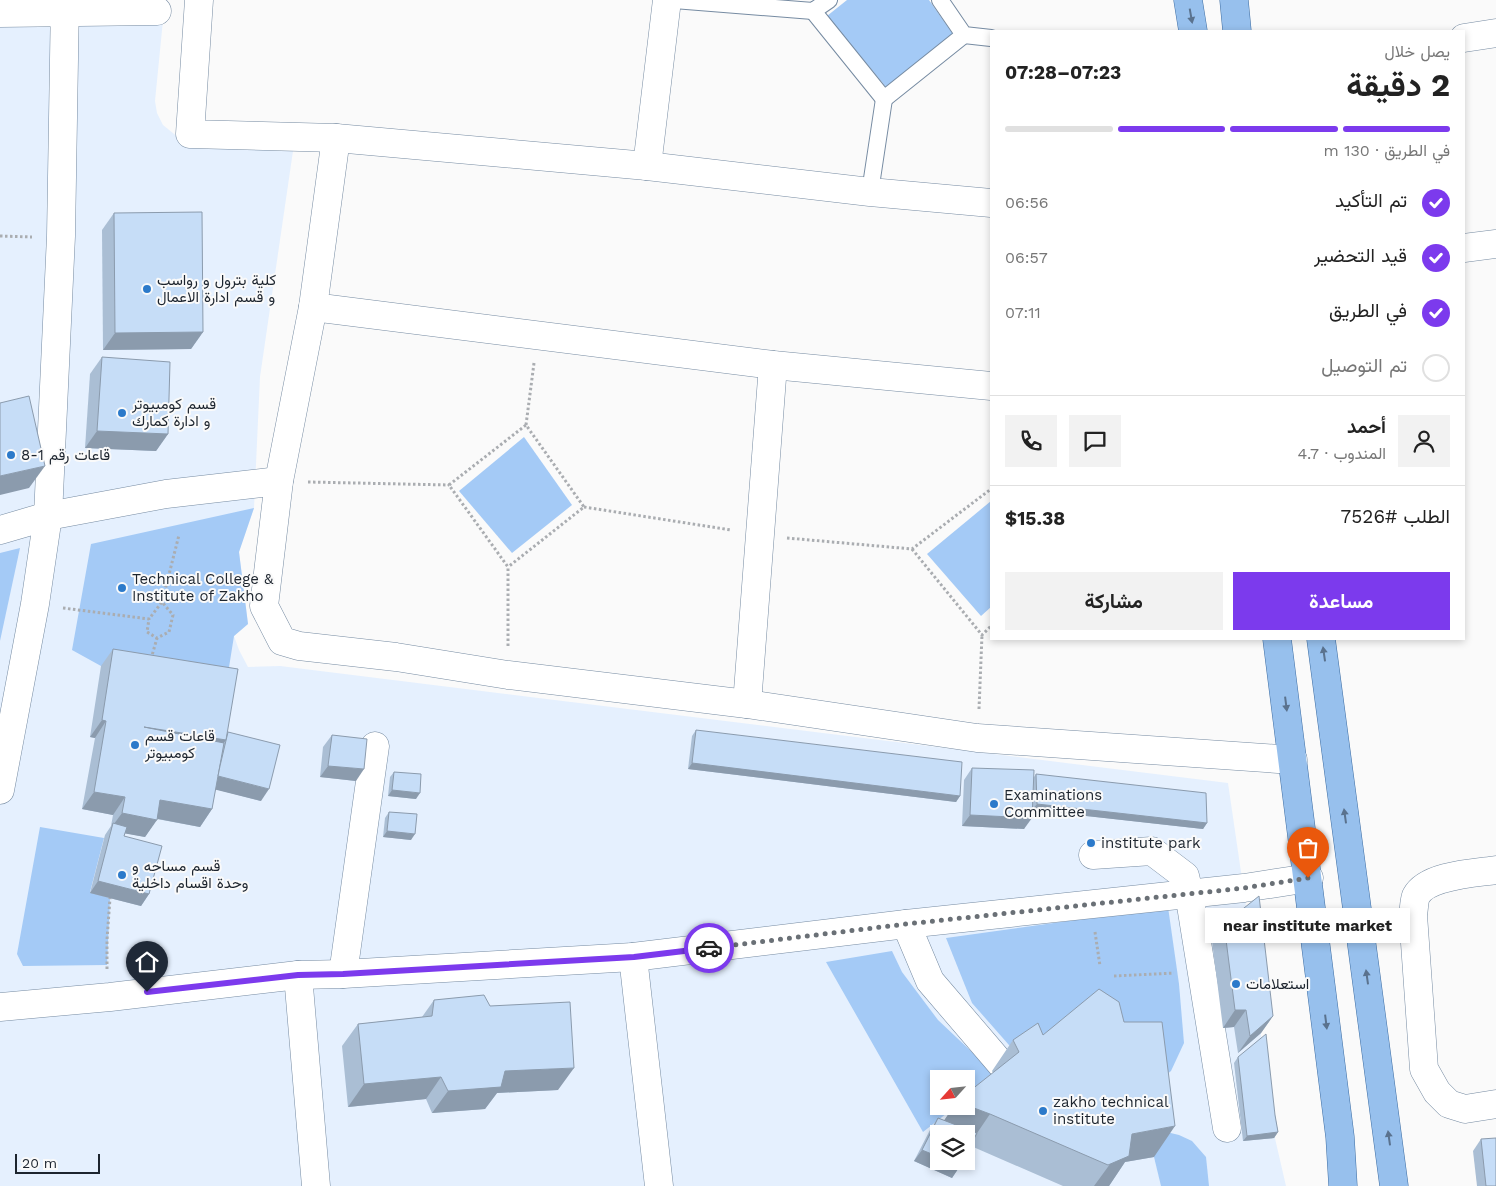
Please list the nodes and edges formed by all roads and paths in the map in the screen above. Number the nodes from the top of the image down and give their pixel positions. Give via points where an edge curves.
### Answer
1 (198, 0) edge
2 (667, 0) edge
3 (674, 0) edge
4 (829, 0) edge
5 (940, 0) edge
6 (1188, 0) edge
7 (1234, 0) edge
8 (65, 6) edge
9 (157, 11) dead end
10 (813, 11) junction
11 (0, 13) edge
12 (1194, 30) edge
13 (1237, 30) edge
14 (1496, 33) edge
15 (964, 35) junction
16 (990, 38) edge
17 (1465, 38) edge
18 (884, 99) junction
19 (336, 138) junction
20 (647, 166) junction
21 (870, 192) junction
22 (990, 203) edge
23 (0, 236) edge
24 (32, 237) dead end
25 (1465, 248) edge
26 (1495, 250) edge
27 (313, 307) junction
28 (537, 335) junction
29 (773, 365) junction
30 (990, 386) edge
31 (526, 425) junction
32 (279, 481) junction
33 (449, 485) junction
34 (990, 491) edge
35 (48, 516) junction
36 (0, 530) edge
37 (179, 535) dead end
38 (508, 567) junction
39 (162, 602) junction
40 (35, 604) junction
41 (148, 619) junction
42 (990, 627) edge
43 (982, 635) junction
44 (157, 638) junction
45 (1277, 640) edge
46 (1322, 640) edge
47 (150, 664) edge
48 (508, 675) junction
49 (747, 704) junction
50 (977, 738) junction
51 (375, 746) dead end
52 (1293, 760) junction
53 (0, 790) edge
54 (1093, 856) dead end
55 (1496, 870) edge
56 (1308, 878) junction
57 (1189, 893) junction
58 (110, 898) edge
59 (1090, 905) junction
60 (906, 924) junction
61 (634, 957) junction
62 (1100, 966) dead end
63 (1202, 972) junction
64 (343, 974) junction
65 (298, 975) junction
66 (1114, 976) dead end
67 (110, 997) junction
68 (0, 1007) edge
69 (1001, 1064) edge
70 (1496, 1104) edge
71 (1227, 1128) dead end
72 (1340, 1137) junction
73 (1396, 1184) edge
74 (316, 1186) edge
75 (659, 1186) edge
76 (1326, 1186) edge
77 (1343, 1186) edge

1 - 19 street via 190,134
2 - 20 street
3 - 10 lane
4 - 10 lane
5 - 15 lane
6 -> 12 main road
7 - 13 main road
8 - 9 street
8 - 11 street
8 - 35 street via 61,236
10 - 18 lane
14 - 17 street
15 - 16 lane
15 - 18 lane
18 - 21 lane
19 - 20 street
19 - 27 street
20 - 21 street
21 - 22 street
23 - 24 path
25 - 26 street
27 - 28 street
27 - 32 street
28 - 29 street
28 - 31 path
29 - 30 street
29 - 49 street
31 - 33 path
31 - 38 path via 584,507
32 - 33 path
32 - 35 street via 166,494
32 - 48 street via 264,606 282,641 298,646 396,657
33 - 38 path
34 - 43 path via 912,550
35 - 36 street
35 - 40 street
37 - 39 path
38 - 48 path
39 - 41 path
39 - 44 path via 173,615 169,632
40 - 41 path
40 - 53 street
41 - 44 path via 147,632
42 - 43 path
43 - 50 path
44 - 47 path
45 -> 52 main road
73 -> 46 main road
48 - 49 street
49 - 50 street
50 - 52 street
51 - 64 street
52 - 56 main road
54 - 57 street via 1152,851 1185,876
55 - 70 street via 1443,878 1428,884 1416,896 1413,915 1424,1070 1437,1092 1449,1104 1465,1108
56 - 57 street
56 -> 72 main road
57 - 59 street
57 - 63 street
58 - 67 path via 107,940
59 - 60 street
59 - 62 path
60 - 61 street
60 - 69 street via 930,981
61 - 64 street
61 - 75 street
63 - 66 path
63 - 71 street
64 - 65 street
65 - 67 street
65 - 74 street
67 - 68 street
72 - 76 main road
72 - 77 main road

